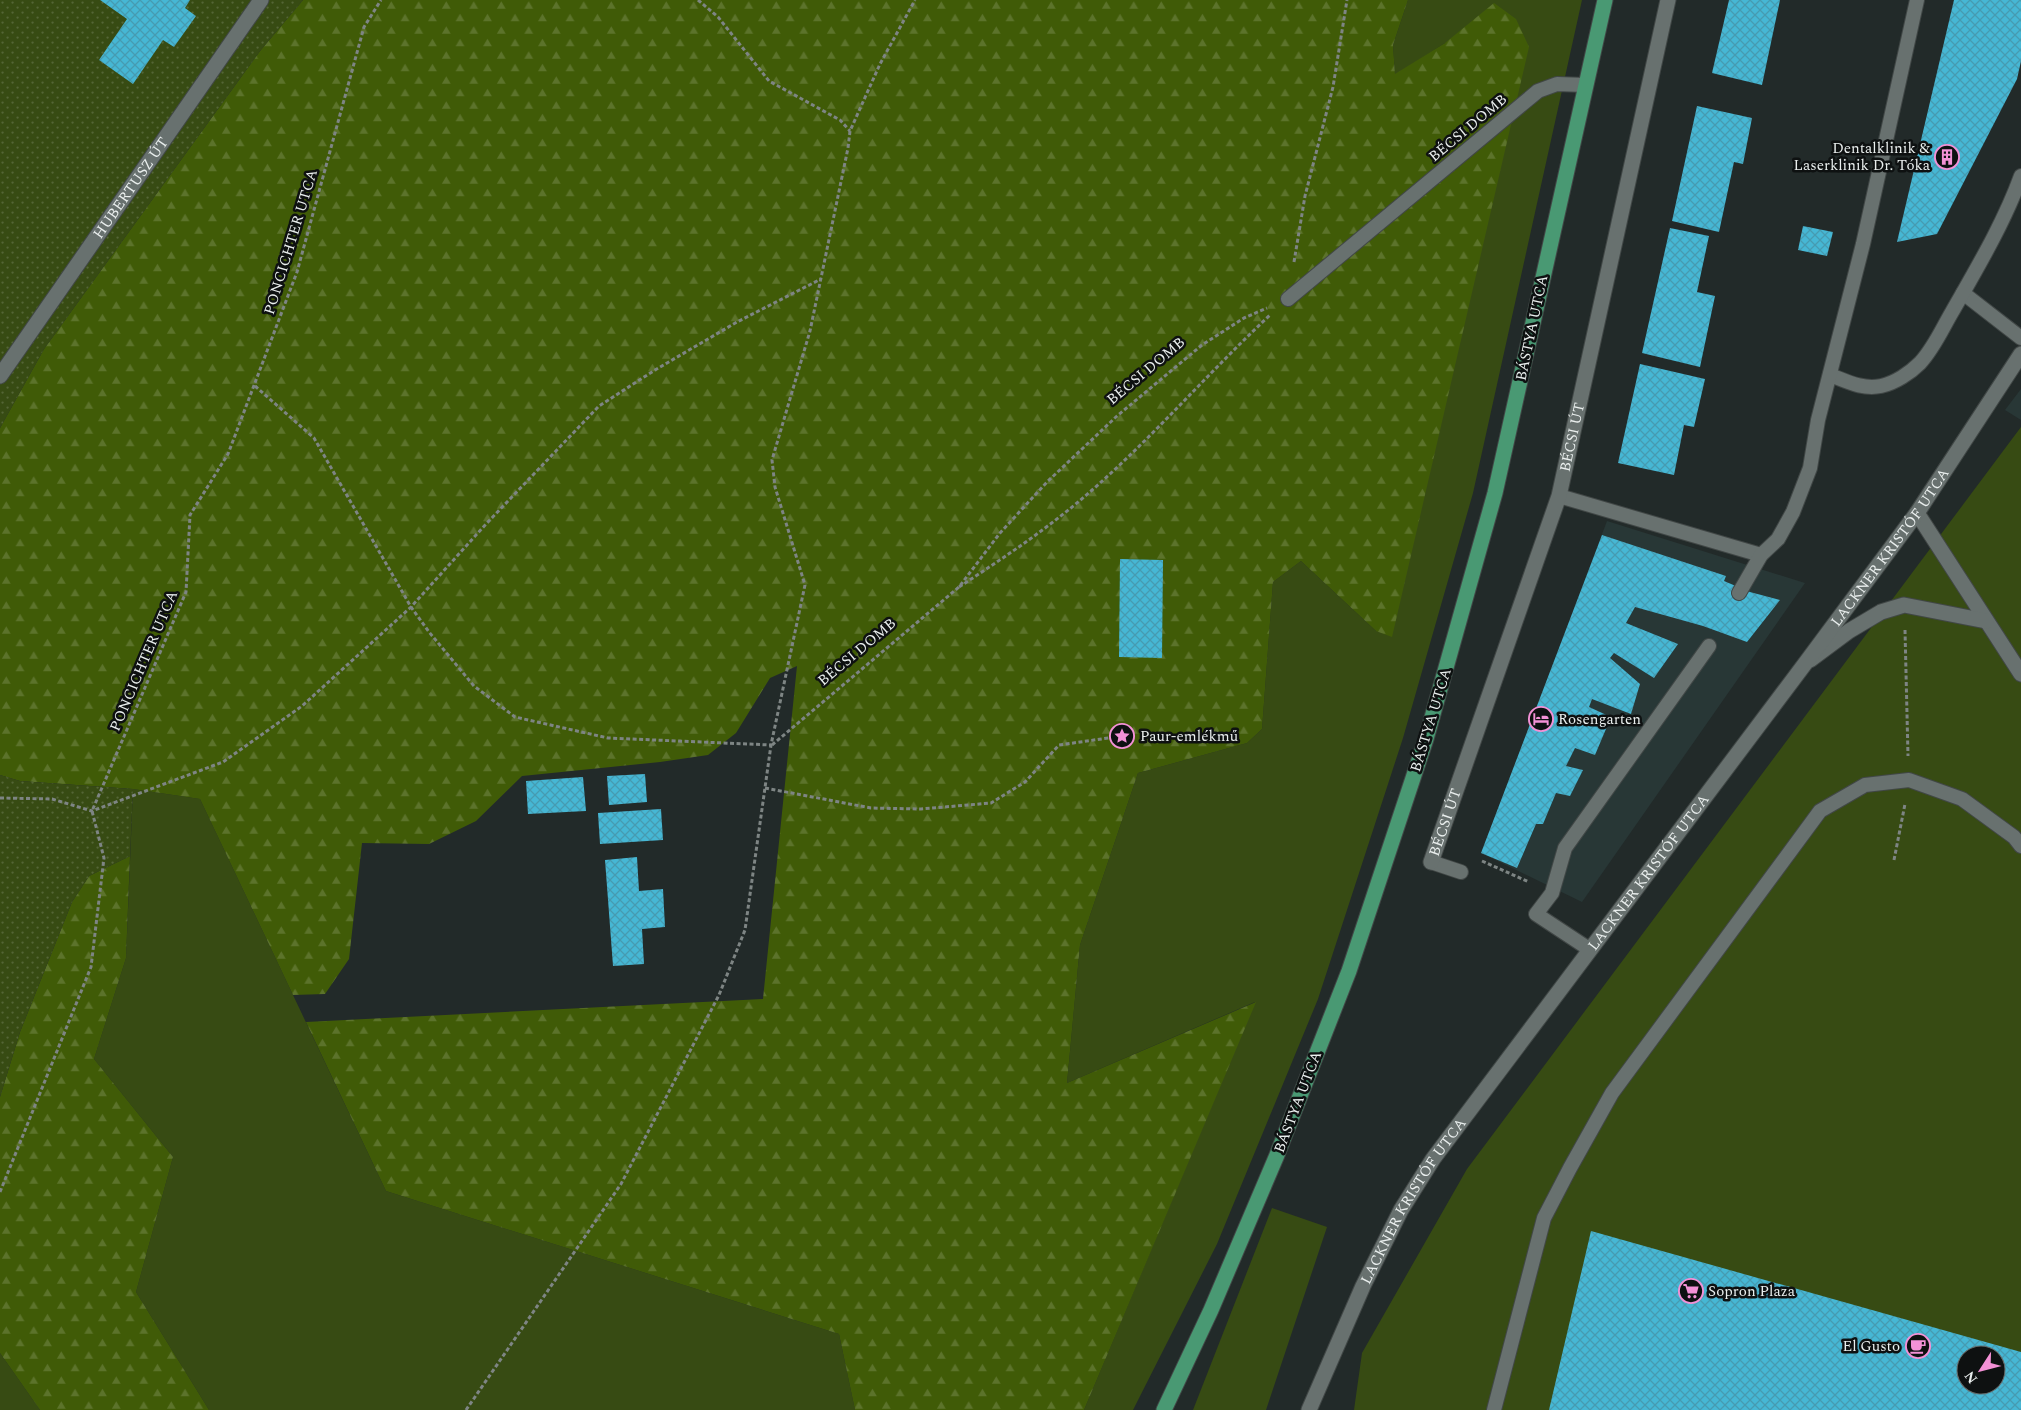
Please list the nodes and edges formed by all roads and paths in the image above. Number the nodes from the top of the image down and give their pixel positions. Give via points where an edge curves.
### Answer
1 (261, 0) edge
2 (381, 0) edge
3 (698, 0) edge
4 (915, 0) edge
5 (1348, 0) edge
6 (1605, 0) edge
7 (1668, 0) edge
8 (1917, 0) edge
9 (1585, 85) junction
10 (850, 131) junction
11 (2021, 176) edge
12 (821, 279) junction
13 (1963, 292) junction
14 (1288, 299) junction
15 (2021, 338) edge
16 (2021, 354) edge
17 (1830, 375) junction
18 (0, 376) edge
19 (255, 386) junction
20 (1559, 496) junction
21 (1917, 513) junction
22 (1761, 555) junction
23 (960, 588) junction
24 (1739, 593) dead end
25 (411, 607) junction
26 (1986, 621) junction
27 (1904, 629) dead end
28 (1709, 646) dead end
29 (1808, 661) junction
30 (2021, 674) edge
31 (1122, 736) dead end
32 (771, 745) junction
33 (1909, 780) junction
34 (765, 788) junction
35 (0, 798) edge
36 (92, 811) junction
37 (2021, 846) edge
38 (1477, 858) dead end
39 (1894, 860) dead end
40 (1431, 862) joint
41 (1461, 872) dead end
42 (1552, 893) junction
43 (1589, 949) junction
44 (0, 1192) edge
45 (466, 1410) edge
46 (1164, 1410) edge
47 (1309, 1410) edge
48 (1494, 1410) edge

1 - 18 street, HUBERTUSZ ÚT
2 - 19 path, PONCICHTER UTCA via 364,28 297,272
3 - 10 path via 718,16 769,81 840,120
4 - 10 path via 880,64
5 - 14 path via 1334,87 1305,196
6 - 9 main road, BÁSTYA UTCA
7 - 20 street, BÉCSI ÚT
8 - 17 lane via 1863,244
9 - 14 lane, BÉCSI DOMB via 1557,84 1538,91
9 - 46 main road, BÁSTYA UTCA via 1495,493 1426,739 1349,972 1277,1155
10 - 12 path
11 - 13 lane via 2012,201
12 - 25 path via 738,322 599,406
12 - 32 path via 810,331 772,460 775,487 805,585
13 - 15 lane
13 - 17 lane via 1930,350 1903,376 1880,386 1861,387
14 - 23 path via 1091,491 1033,538
14 - 23 path, BÉCSI DOMB via 1244,318 1202,344 1117,416 1047,482 1000,533
16 - 21 street, LACKNER KRISTÓF UTCA
17 - 22 lane via 1807,477 1778,539
19 - 25 path via 314,438
19 - 36 path, PONCICHTER UTCA via 228,454 190,515 186,592
20 - 22 lane
20 - 40 street, BÉCSI ÚT
21 - 26 street
21 - 29 street, LACKNER KRISTÓF UTCA
22 - 24 lane
23 - 32 path, BÉCSI DOMB
25 - 32 path via 474,686 515,717 608,738
25 - 36 path via 302,706 223,762
26 - 29 street via 1904,605 1881,612
26 - 30 street
27 - 33 path
28 - 42 lane via 1565,848
29 - 43 street, LACKNER KRISTÓF UTCA
31 - 34 path via 1059,745 1025,782 991,803 921,809 871,808
32 - 34 path
33 - 37 lane via 1962,799
33 - 39 path
33 - 48 lane via 1865,785 1820,811 1612,1094 1544,1218
34 - 45 path via 745,930 719,995 621,1184
35 - 36 path via 52,800
36 - 44 path via 104,858 91,967
38 - 42 path
40 - 41 lane
42 - 43 lane via 1536,914
43 - 47 street, LACKNER KRISTÓF UTCA via 1433,1159 1401,1210 1363,1286

